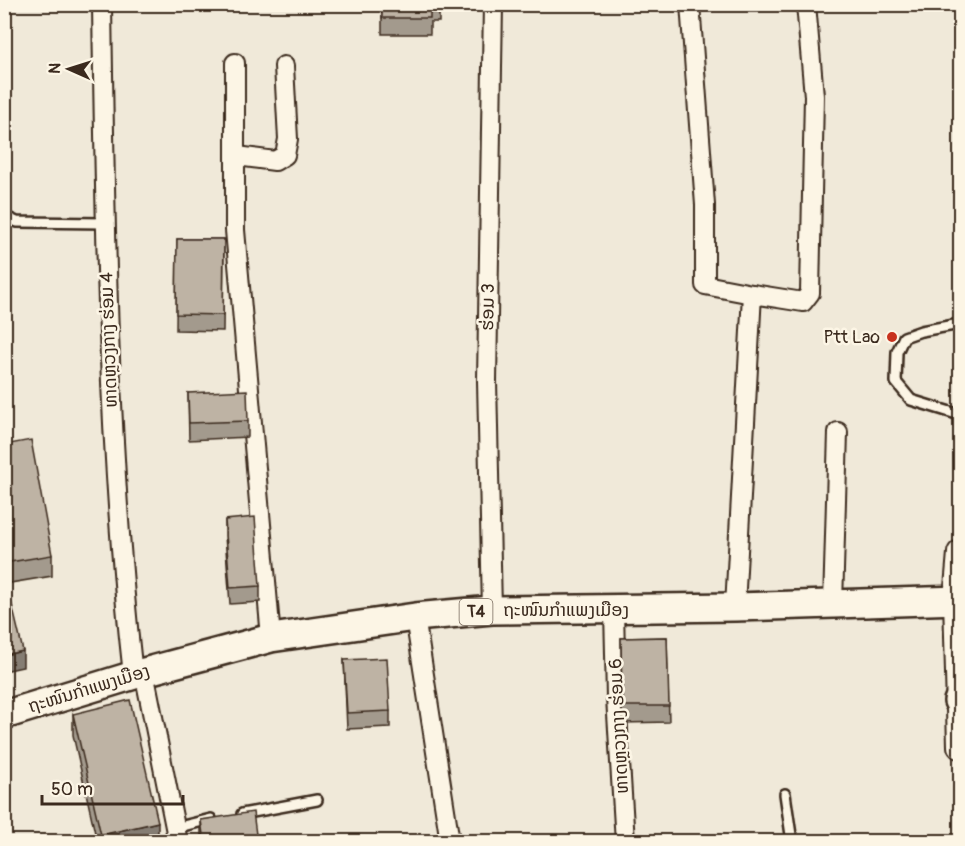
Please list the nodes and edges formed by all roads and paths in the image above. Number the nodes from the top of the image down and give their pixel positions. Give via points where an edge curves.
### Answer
1 (102, 4) edge
2 (493, 4) edge
3 (690, 4) edge
4 (806, 4) edge
5 (235, 63) dead end
6 (284, 66) dead end
7 (237, 156) junction
8 (4, 216) edge
9 (105, 223) junction
10 (752, 294) junction
11 (960, 324) edge
12 (960, 415) edge
13 (838, 432) dead end
14 (960, 553) edge
15 (958, 599) edge
16 (833, 604) junction
17 (735, 607) junction
18 (492, 610) junction
19 (614, 610) junction
20 (415, 617) junction
21 (272, 638) junction
22 (139, 674) junction
23 (959, 699) edge
24 (4, 715) edge
25 (960, 746) edge
26 (785, 794) dead end
27 (316, 800) dead end
28 (229, 816) edge
29 (218, 818) edge
30 (177, 835) edge
31 (450, 842) edge
32 (625, 842) edge
33 (792, 842) edge

1 - 9 street, ທາດຫຼວງກາງ ຮ່ອມ 4
2 - 18 street, ຮ່ອມ 3 via 487,381
3 - 10 street via 705,205 705,285
4 - 10 street via 814,96 810,293 803,302
5 - 7 street
6 - 7 street via 288,138 285,155 275,161
7 - 21 street via 235,230
8 - 9 lane via 17,222
9 - 22 street, ທາດຫຼວງກາງ ຮ່ອມ 4 via 121,570
10 - 17 street
11 - 12 lane via 904,337 897,352 896,382 911,400
13 - 16 street
14 - 15 main road
15 - 16 main road, ຖະໜົນກຳແພງເມືອງ / T4
15 - 23 main road
16 - 17 main road, ຖະໜົນກຳແພງເມືອງ / T4
17 - 19 main road, ຖະໜົນກຳແພງເມືອງ / T4
18 - 19 main road, ຖະໜົນກຳແພງເມືອງ / T4
18 - 20 main road, ຖະໜົນກຳແພງເມືອງ / T4
19 - 32 street, ທາດຫຼວງກາງ ຮ່ອມ 6
20 - 21 main road, ຖະໜົນກຳແພງເມືອງ / T4
20 - 31 street
21 - 22 main road, ຖະໜົນກຳແພງເມືອງ / T4
22 - 24 main road, ຖະໜົນກຳແພງເມືອງ / T4
22 - 30 street, ທາດຫຼວງກາງ ຮ່ອມ 4
23 - 25 main road
26 - 33 lane
27 - 28 lane
29 - 30 lane

